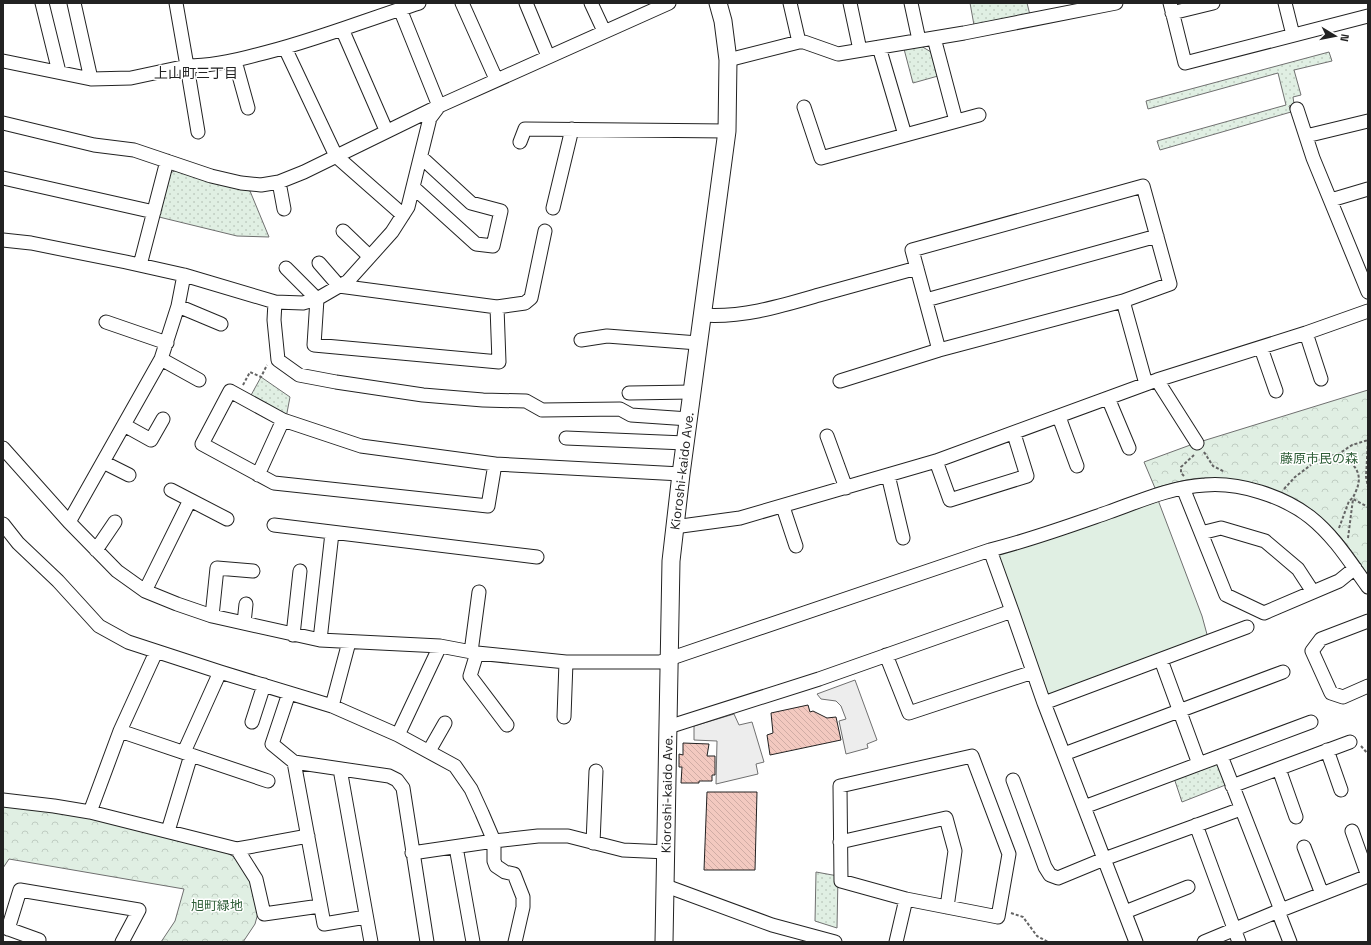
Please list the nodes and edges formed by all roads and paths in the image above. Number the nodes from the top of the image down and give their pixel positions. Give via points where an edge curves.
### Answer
1 (42, 3) edge
2 (74, 3) edge
3 (419, 3) edge
4 (462, 3) edge
5 (526, 3) edge
6 (591, 3) edge
7 (669, 3) edge
8 (718, 3) edge
9 (790, 3) edge
10 (850, 3) edge
11 (911, 3) edge
12 (1116, 3) edge
13 (1213, 3) edge
14 (1285, 3) edge
15 (178, 4) edge
16 (656, 6) edge
17 (1171, 8) edge
18 (400, 9) junction
19 (1368, 16) edge
20 (342, 29) junction
21 (604, 31) junction
22 (1293, 35) junction
23 (934, 38) junction
24 (920, 40) junction
25 (799, 42) junction
26 (879, 47) junction
27 (284, 48) junction
28 (860, 50) junction
29 (548, 56) junction
30 (728, 60) junction
31 (3, 61) edge
32 (235, 61) junction
33 (187, 66) junction
34 (59, 72) junction
35 (92, 79) junction
36 (496, 79) junction
37 (439, 106) junction
38 (804, 107) dead end
39 (248, 108) dead end
40 (1297, 110) dead end
41 (979, 115) dead end
42 (956, 121) junction
43 (1368, 121) edge
44 (3, 123) edge
45 (572, 129) junction
46 (386, 130) junction
47 (727, 131) junction
48 (198, 132) dead end
49 (904, 135) junction
50 (1306, 136) junction
51 (520, 142) dead end
52 (336, 156) junction
53 (421, 157) junction
54 (167, 161) junction
55 (3, 178) edge
56 (279, 182) junction
57 (413, 187) junction
58 (1368, 189) edge
59 (1331, 200) junction
60 (553, 208) dead end
61 (284, 209) dead end
62 (154, 212) junction
63 (403, 215) junction
64 (343, 231) dead end
65 (545, 231) dead end
66 (1157, 236) junction
67 (3, 240) edge
68 (369, 256) junction
69 (319, 263) dead end
70 (140, 265) junction
71 (286, 268) dead end
72 (917, 268) junction
73 (184, 275) junction
74 (339, 286) junction
75 (1368, 292) edge
76 (317, 299) junction
77 (926, 300) junction
78 (1123, 301) junction
79 (275, 302) junction
80 (178, 306) junction
81 (497, 307) junction
82 (1368, 311) edge
83 (702, 315) junction
84 (106, 322) dead end
85 (221, 324) dead end
86 (1306, 333) junction
87 (581, 340) dead end
88 (167, 343) junction
89 (698, 344) junction
90 (1261, 348) junction
91 (939, 350) junction
92 (161, 359) junction
93 (278, 360) junction
94 (1321, 379) dead end
95 (198, 380) dead end
96 (840, 380) dead end
97 (1152, 382) junction
98 (230, 391) junction
99 (1276, 391) dead end
100 (692, 392) junction
101 (629, 393) dead end
102 (1108, 398) junction
103 (1059, 417) junction
104 (689, 418) junction
105 (163, 419) dead end
106 (283, 420) junction
107 (124, 425) junction
108 (1014, 434) junction
109 (827, 436) dead end
110 (566, 438) dead end
111 (1368, 441) edge
112 (685, 443) junction
113 (1197, 443) junction
114 (3, 448) edge
115 (1129, 448) dead end
116 (1340, 453) junction
117 (936, 461) junction
118 (103, 462) junction
119 (495, 464) junction
120 (1077, 466) dead end
121 (1230, 473) dead end
122 (258, 474) junction
123 (681, 474) junction
124 (129, 475) dead end
125 (888, 475) junction
126 (1185, 484) junction
127 (1368, 487) edge
128 (846, 488) junction
129 (171, 490) dead end
130 (1283, 490) dead end
131 (1353, 499) junction
132 (190, 500) junction
133 (783, 507) junction
134 (1368, 507) edge
135 (227, 519) dead end
136 (69, 522) junction
137 (115, 522) dead end
138 (3, 524) edge
139 (274, 525) dead end
140 (674, 527) junction
141 (332, 533) junction
142 (1201, 533) junction
143 (1338, 533) dead end
144 (903, 538) dead end
145 (1347, 543) dead end
146 (796, 546) dead end
147 (96, 550) junction
148 (990, 550) junction
149 (537, 557) dead end
150 (1355, 568) junction
151 (253, 571) dead end
152 (300, 571) dead end
153 (1368, 587) edge
154 (145, 590) junction
155 (479, 592) dead end
156 (1313, 592) junction
157 (246, 604) dead end
158 (1012, 611) junction
159 (212, 616) junction
160 (1368, 621) edge
161 (244, 623) junction
162 (1247, 628) dead end
163 (293, 635) junction
164 (320, 640) junction
165 (349, 642) junction
166 (440, 646) junction
167 (156, 652) junction
168 (474, 653) junction
169 (886, 655) junction
170 (669, 658) junction
171 (1161, 660) junction
172 (566, 662) junction
173 (220, 672) junction
174 (1033, 672) junction
175 (1283, 672) dead end
176 (264, 685) junction
177 (1368, 686) edge
178 (289, 693) junction
179 (1044, 703) junction
180 (332, 706) junction
181 (1179, 711) junction
182 (564, 717) dead end
183 (252, 722) dead end
184 (1311, 722) dead end
185 (445, 723) dead end
186 (508, 725) dead end
187 (668, 727) junction
188 (120, 731) junction
189 (398, 735) junction
190 (1350, 742) dead end
191 (1327, 750) junction
192 (429, 751) junction
193 (187, 754) junction
194 (1064, 754) junction
195 (1220, 756) junction
196 (294, 762) junction
197 (1199, 764) junction
198 (340, 769) junction
199 (1279, 769) junction
200 (596, 771) dead end
201 (1013, 780) dead end
202 (268, 781) dead end
203 (1232, 786) junction
204 (1341, 790) dead end
205 (3, 800) edge
206 (1084, 807) junction
207 (1241, 809) junction
208 (90, 812) junction
209 (1296, 817) dead end
210 (1196, 825) junction
211 (168, 831) junction
212 (1352, 831) dead end
213 (308, 836) junction
214 (494, 841) junction
215 (593, 842) junction
216 (840, 842) junction
217 (456, 847) junction
218 (1304, 847) dead end
219 (236, 849) junction
220 (667, 852) junction
221 (412, 853) junction
222 (1104, 859) junction
223 (1368, 876) edge
224 (666, 886) junction
225 (1188, 887) dead end
226 (1322, 894) junction
227 (906, 899) junction
228 (320, 906) junction
229 (948, 907) junction
230 (999, 910) junction
231 (1279, 910) junction
232 (1125, 912) junction
233 (366, 917) junction
234 (6, 928) edge
235 (1234, 930) junction
236 (40, 941) edge
237 (122, 942) edge
238 (371, 942) edge
239 (427, 942) edge
240 (473, 942) edge
241 (515, 942) edge
242 (664, 942) edge
243 (835, 942) edge
244 (896, 942) edge
245 (1048, 942) edge
246 (1136, 942) edge
247 (1204, 942) edge
248 (1238, 942) edge
249 (1290, 942) edge

1 - 34 street
2 - 35 street
3 - 18 street
4 - 36 street
5 - 29 street
6 - 21 street
7 - 16 street
8 - 30 main road, Kioroshi-kaido Ave.
9 - 25 street
10 - 28 street
11 - 24 street
12 - 23 street
13 - 17 street
14 - 22 street
15 - 33 street
16 - 21 street
17 - 22 street via 1185,63
18 - 20 street
18 - 37 street
19 - 22 street
20 - 27 street
20 - 46 street
21 - 29 street
23 - 24 street
23 - 42 street
24 - 26 street
25 - 28 street via 838,54
25 - 30 street
26 - 28 street
26 - 49 street
27 - 32 street
27 - 52 street
29 - 36 street
30 - 47 main road, Kioroshi-kaido Ave.
31 - 34 street
32 - 33 street
32 - 39 street
33 - 35 street via 131,78
33 - 48 street
34 - 35 street
36 - 37 street
37 - 46 street
37 - 53 street via 430,118
38 - 49 street via 821,158
40 - 50 street
41 - 42 street
42 - 49 street
43 - 50 street
44 - 54 street via 94,145 134,150
45 - 47 street
45 - 51 street via 525,129
45 - 60 street
46 - 52 street
47 - 83 main road, Kioroshi-kaido Ave.
50 - 59 street
52 - 56 street
52 - 63 street
53 - 57 street
53 - 57 street via 472,202 501,211 493,246 476,244
54 - 56 street via 241,183 261,185
54 - 62 street
55 - 62 street
56 - 61 street
57 - 63 street via 408,207
58 - 59 street
59 - 75 street
62 - 70 street
63 - 68 street via 392,232
64 - 68 street
65 - 81 street via 531,298 525,303
66 - 72 street via 1143,186 912,250
66 - 77 street
66 - 78 street via 1170,284
67 - 70 street via 31,242
68 - 74 street via 348,280
69 - 74 street
70 - 73 street
71 - 76 street
72 - 77 street
72 - 83 street via 750,313
73 - 79 street
73 - 80 street
74 - 76 street
74 - 81 street
76 - 79 street via 303,303
76 - 81 street via 314,345 499,362
77 - 91 street
78 - 91 street
78 - 97 street
79 - 93 street
80 - 85 street
80 - 88 street
82 - 86 street
83 - 89 main road, Kioroshi-kaido Ave.
84 - 88 street
86 - 90 street
86 - 94 street
87 - 89 street via 607,336
88 - 92 street
89 - 100 main road, Kioroshi-kaido Ave.
90 - 97 street
90 - 99 street
91 - 96 street
92 - 95 street
92 - 107 street
93 - 98 path via 267,365 261,376 250,372 242,386 234,383
93 - 104 street via 299,375 336,382 438,396 526,401 542,410 620,409 631,415
97 - 102 street
97 - 113 street
98 - 106 street
98 - 122 street via 202,444
100 - 101 street
100 - 104 main road, Kioroshi-kaido Ave.
102 - 103 street
102 - 115 street
103 - 108 street
103 - 120 street
104 - 112 main road, Kioroshi-kaido Ave.
105 - 107 street via 151,440
106 - 119 street via 361,446
106 - 122 street
107 - 118 street
108 - 117 street
108 - 117 street via 1027,476 950,500
109 - 128 street
110 - 112 street
111 - 116 path via 1352,445
111 - 127 path
112 - 123 main road, Kioroshi-kaido Ave.
113 - 121 path via 1213,466
113 - 126 path via 1196,453 1181,467
114 - 136 street
116 - 130 path via 1316,461
116 - 131 path via 1357,469 1359,482
117 - 125 street
118 - 124 street
118 - 136 street
119 - 122 street via 488,506 274,483
119 - 123 street
123 - 140 main road, Kioroshi-kaido Ave.
125 - 128 street
125 - 144 street
126 - 142 street
126 - 148 street via 1032,539
126 - 150 street via 1220,485 1256,492 1286,503 1303,512 1321,527
128 - 133 street
129 - 132 street
131 - 134 path
131 - 143 path via 1349,501
131 - 145 path
132 - 135 street
132 - 154 street
133 - 140 street via 740,518
133 - 146 street
136 - 147 street
137 - 147 street
138 - 167 street via 18,543 58,581 99,626 128,642
139 - 141 street
140 - 170 main road, Kioroshi-kaido Ave.
141 - 149 street
141 - 164 street
142 - 156 street via 1221,528 1265,541 1298,568
142 - 156 street via 1226,595 1264,613
147 - 154 street via 117,571
148 - 158 street
148 - 170 street
150 - 153 street
150 - 156 street via 1339,581
151 - 159 street via 217,568
152 - 163 street
154 - 159 street
155 - 168 street
157 - 161 street
158 - 169 street
158 - 174 street
159 - 161 street
160 - 177 street via 1321,639 1312,651 1331,693 1343,697
161 - 163 street
162 - 171 street
163 - 164 street
164 - 165 street
165 - 166 street
165 - 180 street
166 - 168 street
166 - 189 street
167 - 173 street
167 - 188 street
168 - 172 street
168 - 186 street via 470,676
169 - 174 street via 909,714
169 - 187 street
170 - 172 street via 660,662
170 - 187 main road, Kioroshi-kaido Ave.
171 - 179 street
171 - 181 street
172 - 182 street
173 - 176 street
173 - 193 street
174 - 179 street
175 - 181 street
176 - 178 street
176 - 183 street
178 - 180 street
178 - 196 street via 272,744
179 - 194 street
180 - 189 street
181 - 194 street
181 - 197 street
184 - 195 street
185 - 192 street
187 - 220 main road, Kioroshi-kaido Ave.
188 - 193 street
188 - 208 street
189 - 192 street
190 - 191 street
191 - 199 street
191 - 204 street
192 - 214 street via 455,766 470,789
193 - 202 street
193 - 211 street
194 - 206 street
195 - 197 street
195 - 203 street
196 - 198 street
196 - 213 street
197 - 206 street
198 - 221 street via 389,776 397,780 403,788
198 - 233 street
199 - 203 street
199 - 209 street
200 - 215 street
201 - 222 street via 1044,867 1050,875 1058,878
203 - 207 street
205 - 208 street
206 - 222 street
207 - 210 street
207 - 231 street
208 - 211 street
210 - 222 street
210 - 235 street
211 - 219 street
212 - 223 street
213 - 219 street
213 - 228 street
214 - 215 street via 538,836 568,836
214 - 217 street
214 - 241 street via 496,866 514,874 523,897
215 - 220 street via 622,850
216 - 227 street via 841,881
216 - 229 street via 946,818 954,851
216 - 230 street via 840,786 972,756 1009,854
217 - 221 street
217 - 240 street
218 - 226 street
219 - 228 street via 256,879 264,914
220 - 224 main road, Kioroshi-kaido Ave.
221 - 239 street
222 - 232 street
223 - 226 street
224 - 242 main road, Kioroshi-kaido Ave.
224 - 243 street via 772,924
225 - 232 street
226 - 231 street
227 - 229 street
227 - 244 street
228 - 233 street via 324,924
229 - 230 street via 998,917
230 - 245 path via 1023,917 1037,936
231 - 235 street
231 - 249 street
232 - 246 street
233 - 238 street
234 - 236 street
234 - 237 street via 20,890 139,910
235 - 247 street
235 - 248 street

